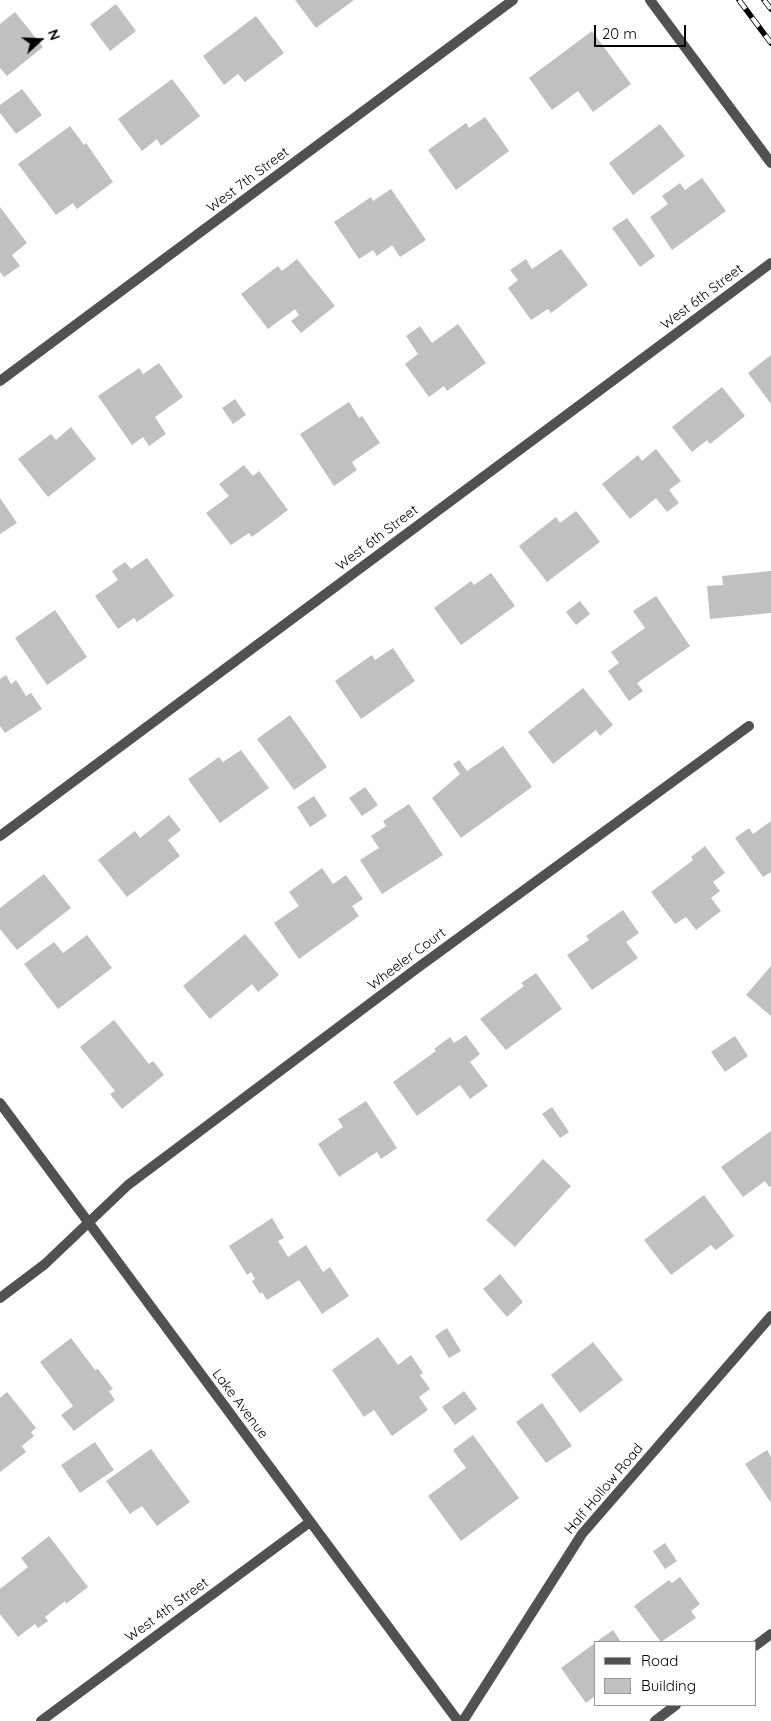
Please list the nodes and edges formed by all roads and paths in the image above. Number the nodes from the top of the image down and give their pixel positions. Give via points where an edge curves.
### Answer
1 (513, 0) edge
2 (650, 0) edge
3 (771, 163) edge
4 (771, 263) edge
5 (0, 381) edge
6 (749, 726) dead end
7 (0, 836) edge
8 (0, 1103) edge
9 (88, 1224) junction
10 (0, 1298) edge
11 (771, 1316) edge
12 (310, 1522) junction
13 (771, 1634) edge
14 (756, 1645) edge
15 (675, 1706) edge
16 (41, 1721) edge
17 (458, 1721) edge
18 (463, 1721) edge
19 (655, 1721) edge

1 - 5 street, West 7th Street
2 - 3 street
4 - 7 street, West 6th Street
6 - 9 street, Wheeler Court via 424,963 136,1179
8 - 9 street, Lake Avenue
9 - 10 street, Wheeler Court via 45,1264
9 - 12 street, Lake Avenue
11 - 18 street, Half Hollow Road via 582,1534
12 - 16 street, West 4th Street
12 - 17 street, Lake Avenue
13 - 14 street
15 - 19 street

